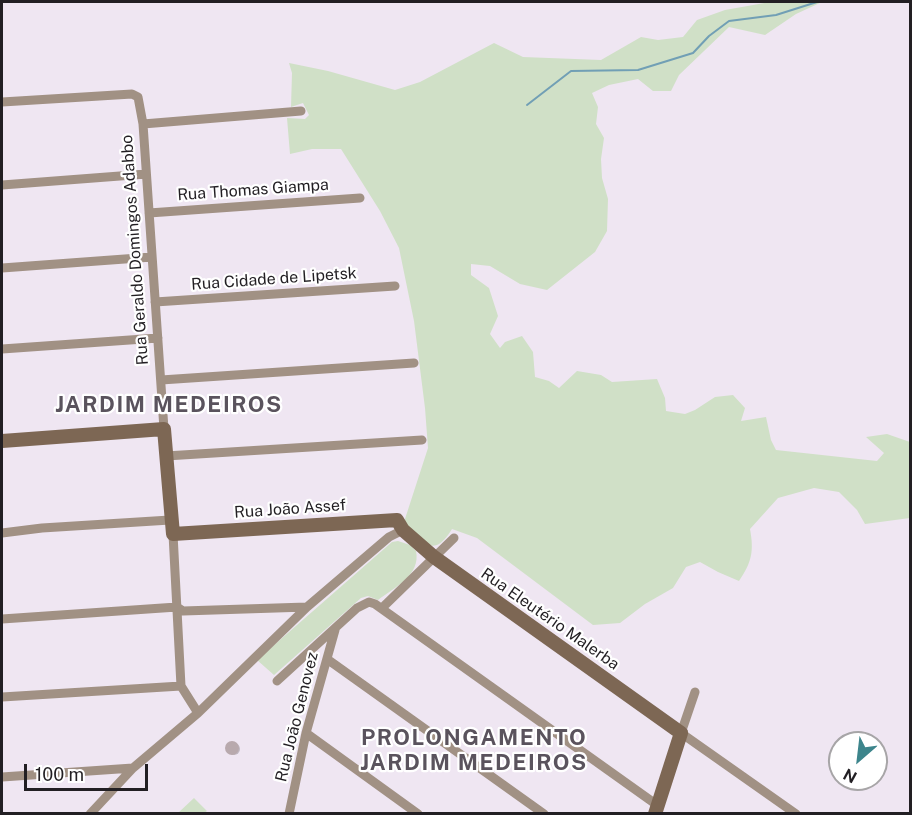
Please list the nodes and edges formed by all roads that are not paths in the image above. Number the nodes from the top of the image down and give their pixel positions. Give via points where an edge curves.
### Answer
1 (2, 102) edge
2 (301, 111) dead end
3 (143, 124) junction
4 (146, 174) junction
5 (2, 185) edge
6 (360, 198) dead end
7 (149, 213) junction
8 (152, 256) junction
9 (2, 268) edge
10 (395, 286) dead end
11 (155, 302) junction
12 (158, 338) junction
13 (2, 349) edge
14 (414, 363) dead end
15 (161, 380) junction
16 (164, 429) junction
17 (422, 440) dead end
18 (2, 441) edge
19 (166, 456) junction
20 (171, 527) junction
21 (403, 530) junction
22 (2, 533) edge
23 (454, 538) dead end
24 (434, 557) junction
25 (177, 607) junction
26 (307, 607) junction
27 (382, 608) junction
28 (2, 620) edge
29 (335, 628) junction
30 (327, 659) junction
31 (277, 681) dead end
32 (181, 686) junction
33 (695, 692) dead end
34 (2, 698) edge
35 (198, 713) junction
36 (306, 733) junction
37 (681, 733) junction
38 (133, 768) junction
39 (2, 777) edge
40 (657, 811) edge
41 (292, 812) edge
42 (90, 813) edge
43 (418, 813) edge
44 (544, 813) edge
45 (796, 813) edge

1 - 3 street, Rua Geraldo Domingos Adabbo via 132,94 138,97
2 - 3 street
3 - 4 street, Rua Geraldo Domingos Adabbo
4 - 5 street
4 - 7 street, Rua Geraldo Domingos Adabbo
6 - 7 street, Rua Thomas Giampa
7 - 8 street, Rua Geraldo Domingos Adabbo
8 - 9 street
8 - 11 street, Rua Geraldo Domingos Adabbo
10 - 11 street, Rua Cidade de Lipetsk
11 - 12 street, Rua Geraldo Domingos Adabbo
12 - 13 street
12 - 15 street, Rua Geraldo Domingos Adabbo
14 - 15 street
15 - 16 street, Rua Geraldo Domingos Adabbo
16 - 18 street
16 - 19 street, Rua Geraldo Domingos Adabbo
17 - 19 street
19 - 20 street, Rua Geraldo Domingos Adabbo
20 - 21 street, Rua João Assef via 394,519
20 - 22 street via 54,528
20 - 25 street, Rua Geraldo Domingos Adabbo
21 - 24 street, Rua Eleutério Malerba
21 - 26 street via 389,537
23 - 24 street
24 - 27 street
24 - 37 street, Rua Eleutério Malerba
25 - 26 street via 183,611
25 - 28 street
25 - 32 street, Rua Geraldo Domingos Adabbo
26 - 35 street
27 - 29 street via 369,602
27 - 40 street
29 - 30 street, Rua João Genovez
29 - 31 street
30 - 36 street, Rua João Genovez
30 - 44 street
32 - 34 street
32 - 35 street
33 - 37 street
35 - 38 street
36 - 41 street, Rua João Genovez
36 - 43 street
37 - 40 street
37 - 45 street
38 - 39 street
38 - 42 street

